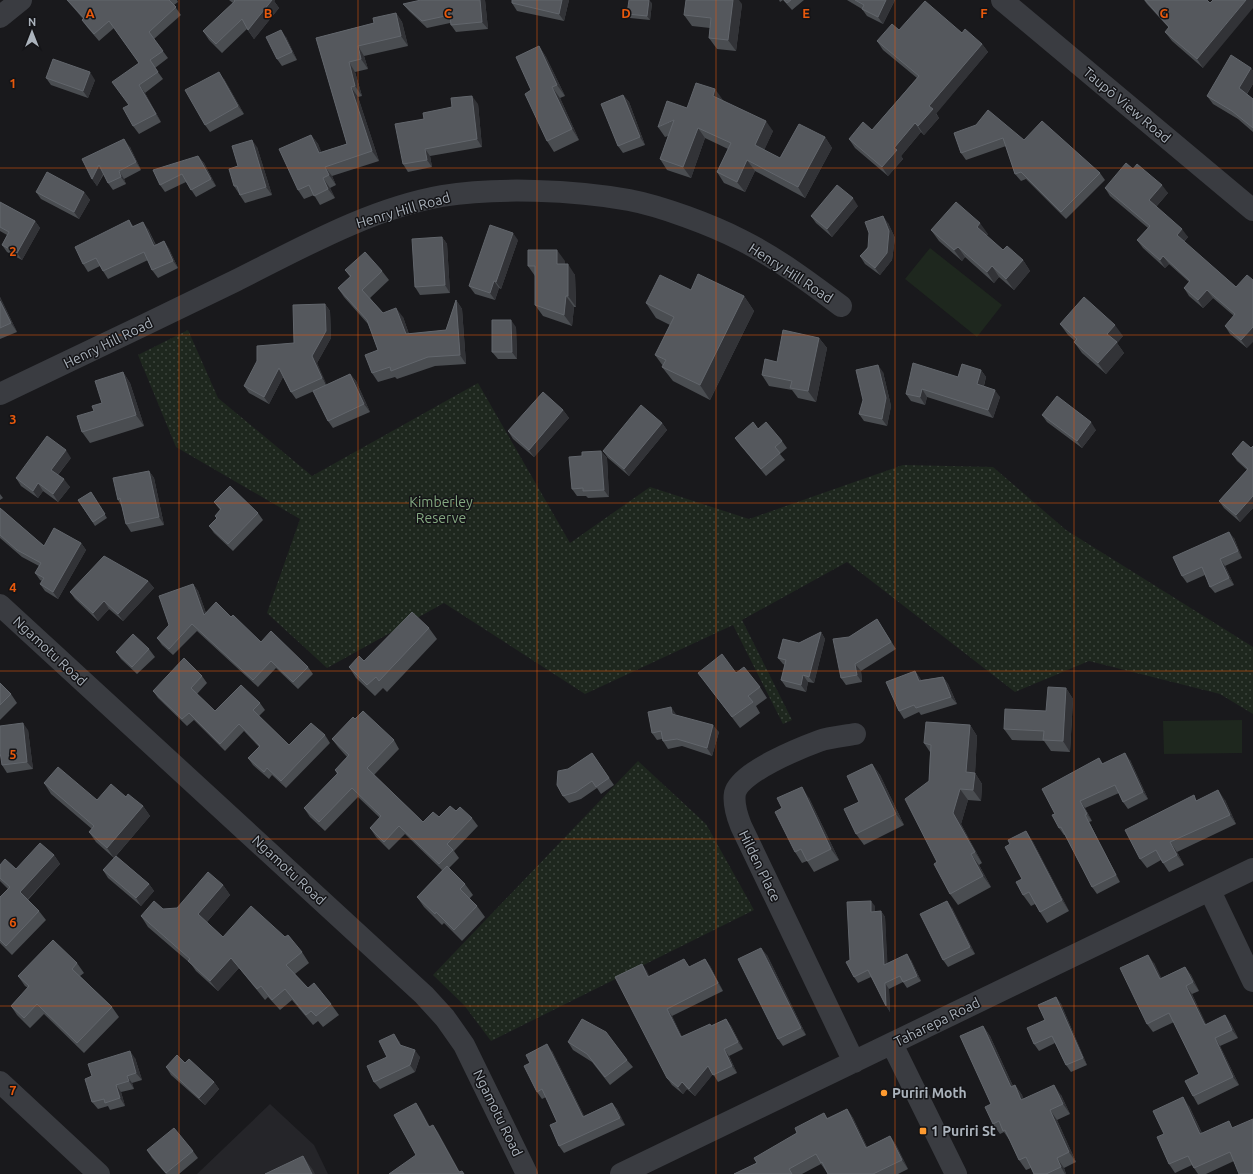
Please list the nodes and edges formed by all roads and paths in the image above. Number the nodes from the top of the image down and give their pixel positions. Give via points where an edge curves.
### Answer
1 (21, 0) edge
2 (1002, 0) edge
3 (0, 17) edge
4 (1253, 210) edge
5 (841, 306) dead end
6 (0, 394) edge
7 (0, 605) edge
8 (855, 734) dead end
9 (1253, 869) edge
10 (1210, 891) junction
11 (1253, 980) edge
12 (892, 1044) junction
13 (854, 1062) junction
14 (0, 1082) edge
15 (99, 1174) edge
16 (527, 1174) edge
17 (621, 1174) edge
18 (956, 1174) edge

1 - 3 street
2 - 4 street, Taupō View Road
5 - 6 street, Henry Hill Road via 788,267 740,240 662,209 630,200 579,194 486,191 441,196 352,224
7 - 16 street, Ngamotu Road via 424,995 445,1018 464,1045
8 - 13 street, Hilden Place via 820,741 758,768 743,780 735,792 735,807 741,826
9 - 10 street, Taharepa Road
10 - 11 street
10 - 12 street, Taharepa Road
12 - 13 street, Taharepa Road
12 - 18 street
13 - 17 street, Taharepa Road
14 - 15 street

